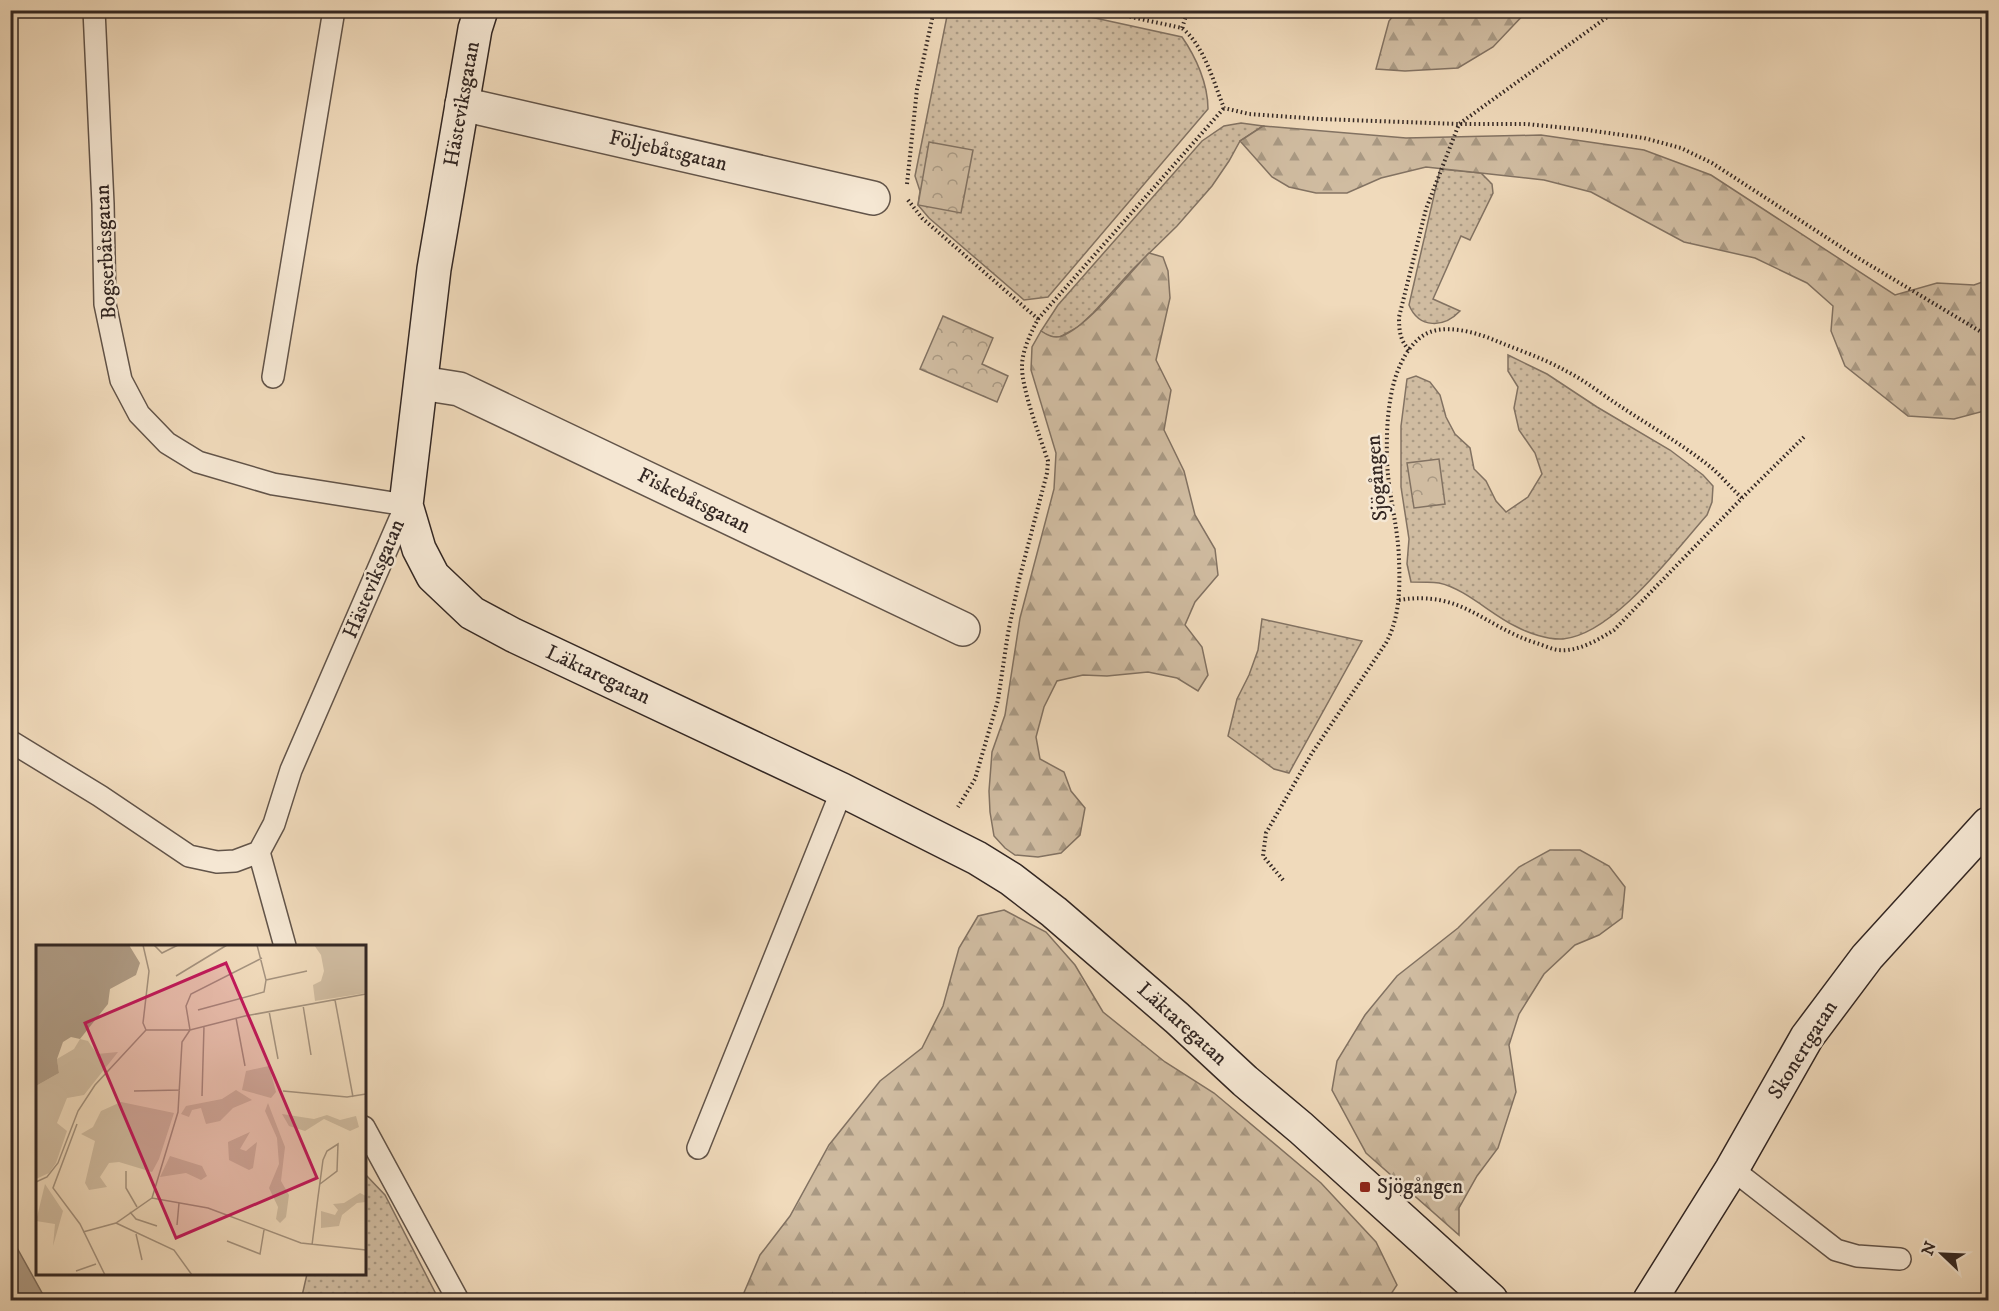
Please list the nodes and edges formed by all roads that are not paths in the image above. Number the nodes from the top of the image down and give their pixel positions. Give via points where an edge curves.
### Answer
1 (94, 10) edge
2 (334, 10) edge
3 (481, 10) edge
4 (462, 104) junction
5 (873, 198) dead end
6 (273, 377) dead end
7 (421, 383) junction
8 (406, 505) junction
9 (963, 630) dead end
10 (10, 741) edge
11 (842, 790) junction
12 (1989, 824) edge
13 (259, 852) junction
14 (285, 945) edge
15 (366, 1131) edge
16 (698, 1148) dead end
17 (1732, 1169) junction
18 (1900, 1259) dead end
19 (458, 1300) edge
20 (1491, 1300) edge
21 (1650, 1300) edge

1 - 8 lane, Bogserbåtsgatan via 105,304 121,380 139,414 166,442 198,462 273,484
2 - 6 lane
3 - 4 street, Hästeviksgatan
4 - 5 street, Följebåtsgatan
4 - 7 street, Hästeviksgatan via 434,269
7 - 8 street, Hästeviksgatan
7 - 9 street, Fiskebåtsgatan via 459,389
8 - 11 street, Läktaregatan via 419,549 433,576 472,613
8 - 13 lane, Hästeviksgatan
10 - 13 lane via 189,856 217,862 236,861
11 - 16 lane
11 - 20 street, Läktaregatan via 986,863 1054,912
12 - 17 street, Skonertgatan via 1839,992 1807,1037
13 - 14 lane
15 - 19 lane
17 - 18 lane via 1836,1250 1857,1256
17 - 21 street, Skonertgatan

